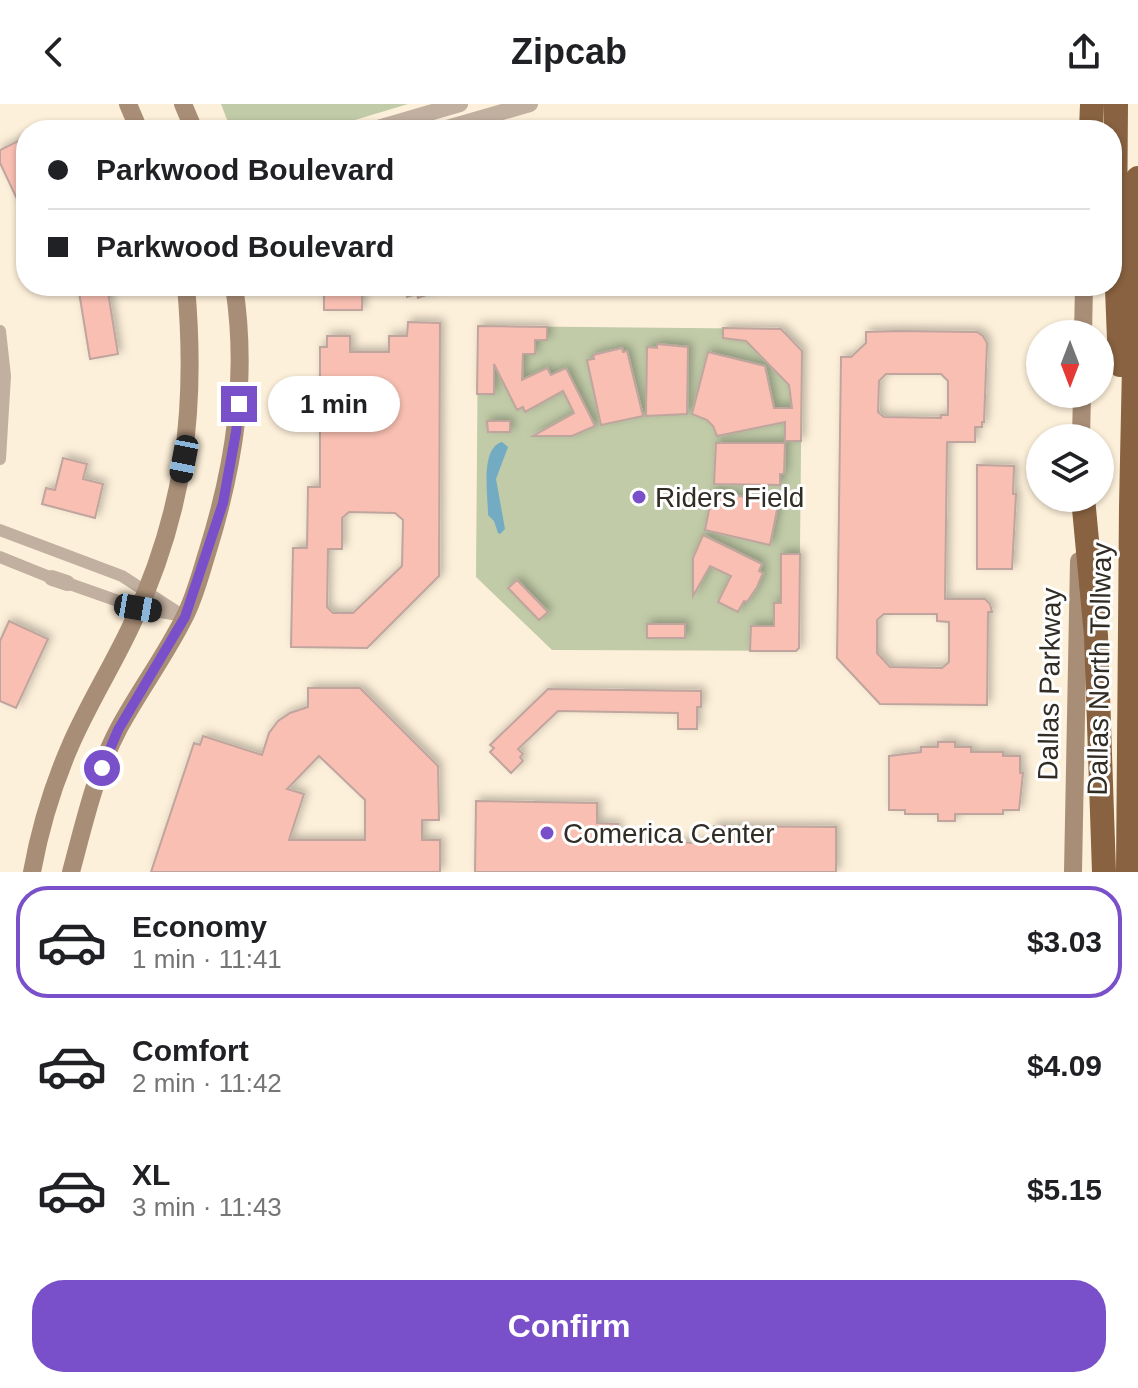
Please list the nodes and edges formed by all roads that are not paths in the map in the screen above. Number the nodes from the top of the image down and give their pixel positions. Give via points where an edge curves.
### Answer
1 (460, 104) edge
2 (530, 104) edge
3 (419, 120) edge
4 (475, 120) edge
5 (1138, 178) edge
6 (187, 296) edge
7 (236, 296) edge
8 (1084, 296) edge
9 (1117, 296) edge
10 (1083, 320) edge
11 (0, 331) edge
12 (0, 459) edge
13 (1131, 507) junction
14 (1082, 512) edge
15 (1083, 512) edge
16 (0, 530) edge
17 (0, 557) edge
18 (141, 600) junction
19 (185, 617) junction
20 (32, 872) edge
21 (71, 872) edge
22 (1073, 872) edge
23 (1104, 872) edge
24 (1128, 872) edge

1 - 3 street
2 - 4 street
5 - 13 highway, Dallas North Tollway
6 - 18 main road via 191,346 186,446 176,501
7 - 19 main road via 241,377 236,432 223,503
8 - 10 main road
9 - 13 highway
11 - 12 street via 5,376
13 - 24 highway, Dallas North Tollway
14 - 22 main road, Dallas Parkway
15 - 23 highway via 1096,636
16 - 18 street via 122,576
17 - 18 street via 59,580
18 - 19 street
18 - 20 main road via 71,744
19 - 21 main road via 118,730

